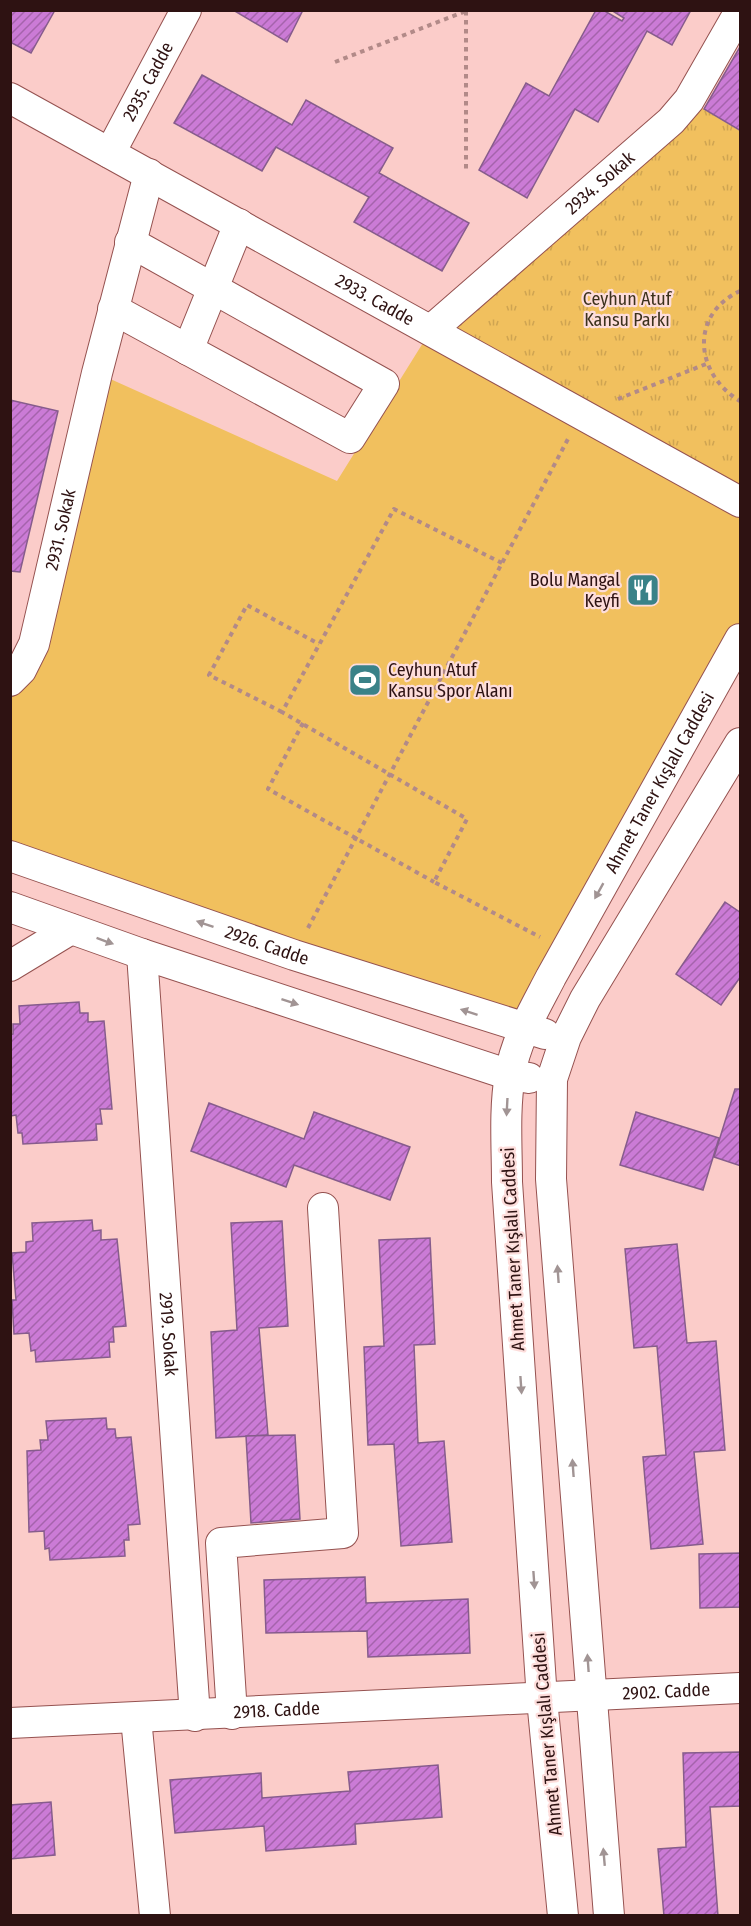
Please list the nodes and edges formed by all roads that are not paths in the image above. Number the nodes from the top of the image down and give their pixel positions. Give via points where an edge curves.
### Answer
1 (186, 10) edge
2 (741, 11) edge
3 (10, 98) edge
4 (110, 153) junction
5 (149, 174) junction
6 (238, 224) junction
7 (130, 242) junction
8 (213, 287) junction
9 (113, 309) junction
10 (431, 330) junction
11 (188, 350) junction
12 (741, 502) edge
13 (741, 639) edge
14 (10, 681) edge
15 (741, 743) edge
16 (10, 856) edge
17 (10, 907) edge
18 (71, 929) junction
19 (142, 954) junction
20 (10, 966) edge
21 (525, 1030) junction
22 (566, 1037) junction
23 (510, 1075) junction
24 (552, 1079) junction
25 (323, 1208) dead end
26 (741, 1689) edge
27 (591, 1695) junction
28 (542, 1700) junction
29 (232, 1714) junction
30 (195, 1716) junction
31 (136, 1718) junction
32 (10, 1723) edge
33 (155, 1916) edge
34 (563, 1916) edge
35 (609, 1916) edge

1 - 4 street, 2935. Cadde
2 - 10 street, 2934. Sokak via 689,100 671,121
3 - 4 street, 2933. Cadde
4 - 5 street, 2933. Cadde
5 - 6 street, 2933. Cadde
5 - 7 street, 2931. Sokak
6 - 8 street
6 - 10 street, 2933. Cadde
7 - 8 street
7 - 9 street, 2931. Sokak
8 - 11 street
8 - 11 street via 384,384 350,438
9 - 11 street
9 - 14 street, 2931. Sokak via 34,644 21,670
10 - 12 street, 2933. Cadde
13 -> 21 street, Ahmet Taner Kışlalı Caddesi
15 - 22 street via 585,999
21 -> 16 street, 2926. Cadde
17 - 18 street
18 -> 19 street
18 - 20 street
19 -> 23 street
19 - 30 street, 2919. Sokak
21 - 22 street, 2926. Cadde
21 - 23 street, Ahmet Taner Kışlalı Caddesi
22 - 24 street
23 - 24 street
23 -> 28 street, Ahmet Taner Kışlalı Caddesi via 507,1182
27 -> 24 street via 551,1179
25 - 29 street via 343,1533 221,1543
26 - 27 street, 2902. Cadde
27 - 28 street, 2902. Cadde
35 -> 27 street
28 - 29 street, 2918. Cadde
28 - 34 street, Ahmet Taner Kışlalı Caddesi
29 - 30 street, 2918. Cadde
30 - 31 street, 2918. Cadde
31 - 32 street, 2918. Cadde
31 - 33 street

